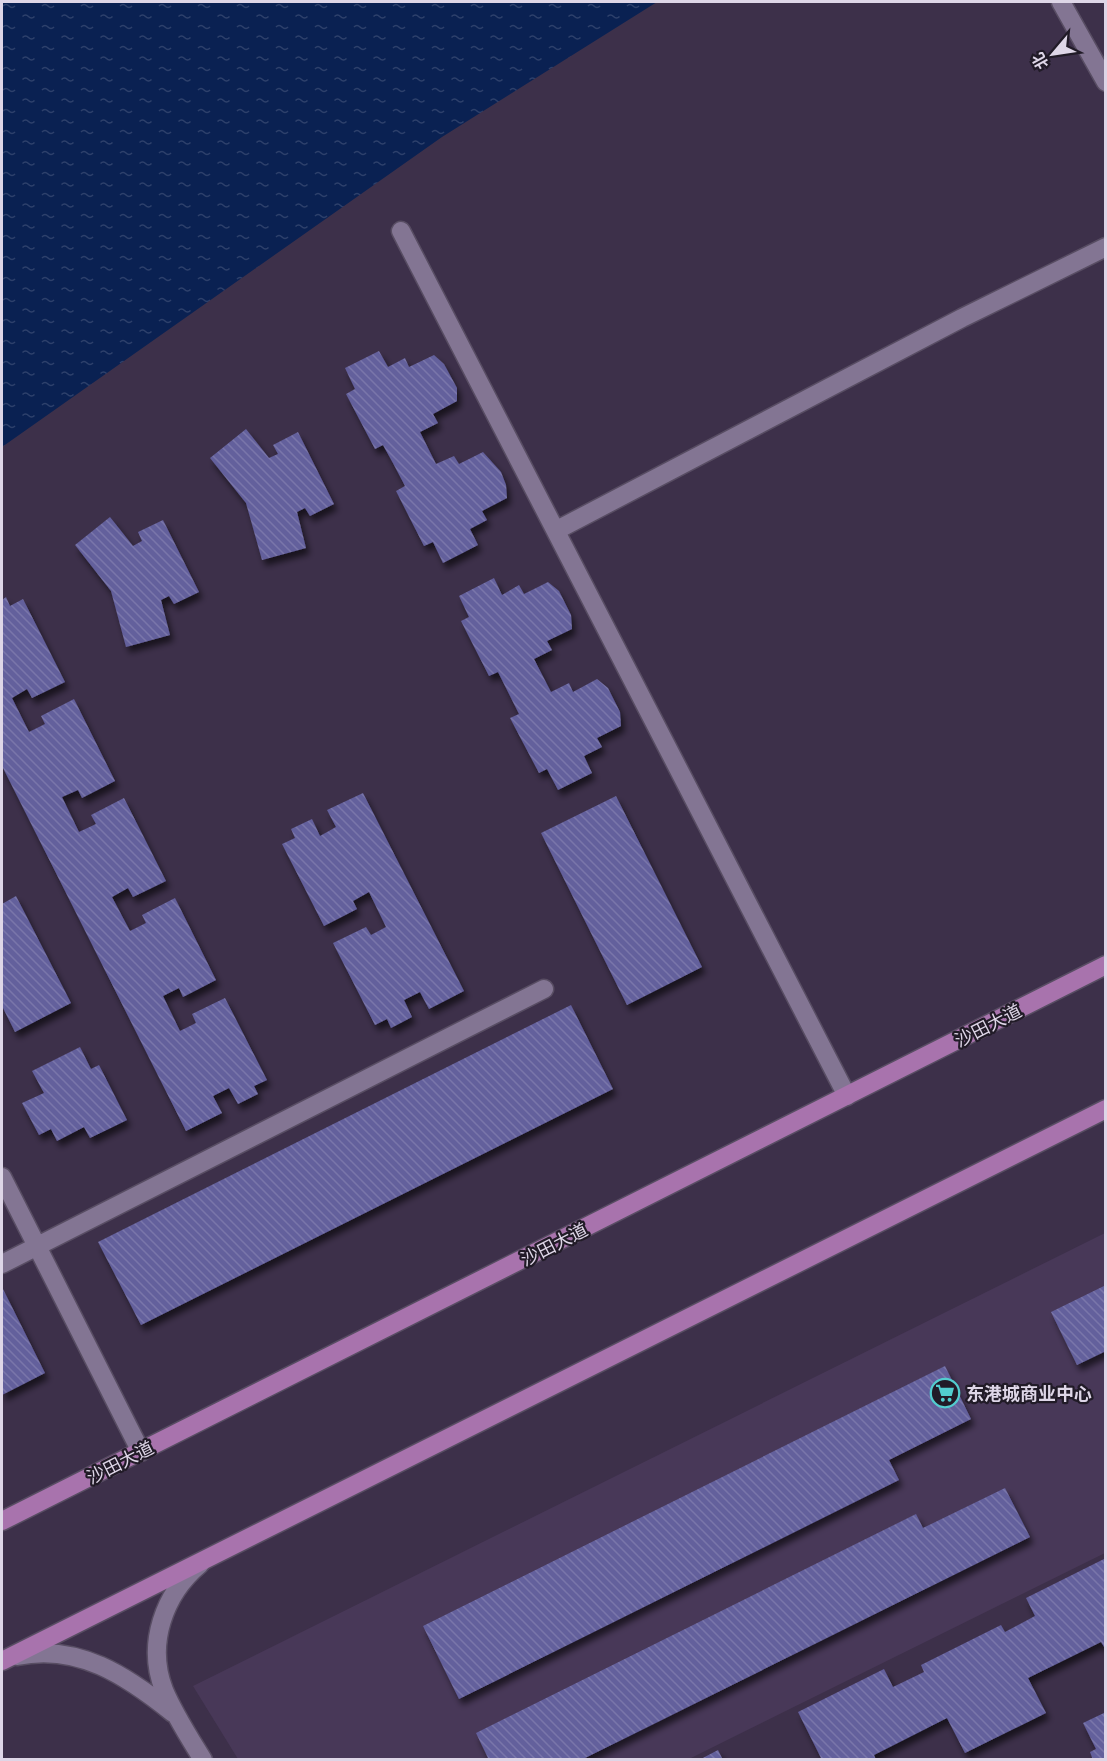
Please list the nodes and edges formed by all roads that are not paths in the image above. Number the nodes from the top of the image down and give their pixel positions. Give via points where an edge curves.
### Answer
1 (1061, 2) edge
2 (1106, 82) edge
3 (401, 231) dead end
4 (1106, 247) edge
5 (557, 530) junction
6 (1106, 965) edge
7 (544, 989) dead end
8 (847, 1096) junction
9 (1106, 1109) edge
10 (2, 1176) edge
11 (37, 1246) junction
12 (2, 1264) edge
13 (141, 1452) junction
14 (2, 1521) edge
15 (209, 1557) junction
16 (4, 1659) edge
17 (177, 1716) junction
18 (203, 1760) edge

1 - 2 street
3 - 5 street
4 - 5 street
5 - 8 street
6 - 8 main road, 沙田大道
7 - 11 street
8 - 13 main road, 沙田大道
9 - 15 main road
10 - 11 street
11 - 12 street
11 - 13 street
13 - 14 main road, 沙田大道
15 - 16 main road
15 - 17 street via 188,1574 170,1597 159,1626 158,1662 163,1687
16 - 17 street via 62,1652 89,1660 140,1688
17 - 18 street

